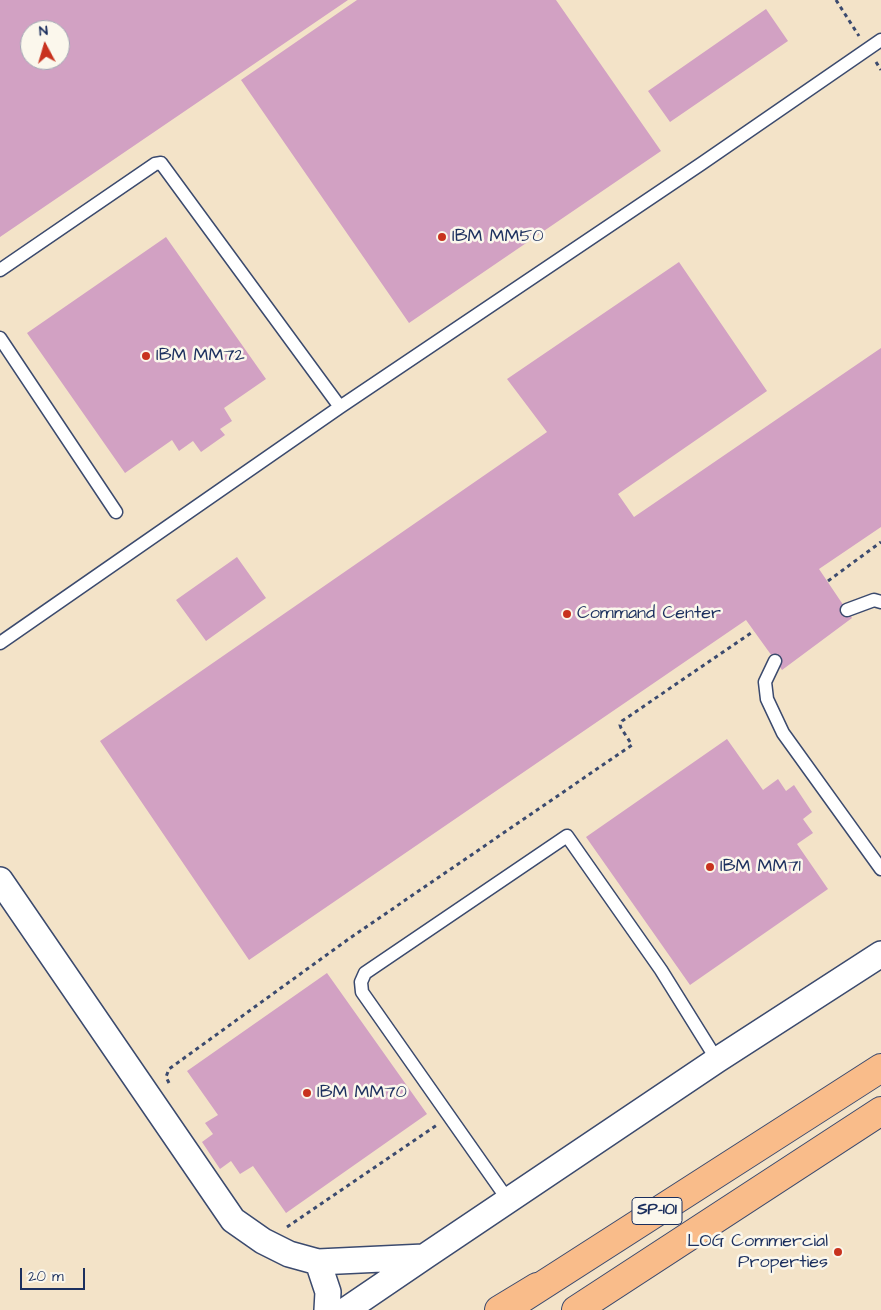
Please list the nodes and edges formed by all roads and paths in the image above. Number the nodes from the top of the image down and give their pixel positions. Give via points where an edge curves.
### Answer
1 (881, 40) edge
2 (0, 270) edge
3 (0, 338) edge
4 (340, 407) junction
5 (116, 512) dead end
6 (881, 542) edge
7 (828, 581) dead end
8 (881, 602) edge
9 (847, 610) dead end
10 (754, 631) dead end
11 (0, 644) edge
12 (776, 661) dead end
13 (881, 869) edge
14 (0, 880) edge
15 (881, 954) edge
16 (717, 1060) junction
17 (881, 1068) edge
18 (170, 1086) dead end
19 (881, 1111) edge
20 (450, 1117) junction
21 (508, 1200) junction
22 (283, 1230) dead end
23 (424, 1257) junction
24 (318, 1262) junction
25 (538, 1287) junction
26 (327, 1310) edge
27 (346, 1310) edge
28 (499, 1310) edge
29 (504, 1310) edge
30 (576, 1310) edge

1 - 4 lane
2 - 4 lane via 161,163
3 - 5 lane
4 - 11 lane
6 - 7 path
8 - 9 lane via 874,600
10 - 18 path via 622,721 621,728 632,745 350,938 169,1069 166,1078
12 - 13 lane via 765,682 768,699 783,733
14 - 24 street via 233,1220 289,1254
15 - 16 street
16 - 20 lane via 661,970 567,836 365,973 360,982 362,992
16 - 21 street
17 - 25 highway, SP-101
19 - 30 highway, SP-101
20 - 21 lane
20 - 22 path
21 - 23 street
23 - 24 street
23 - 27 street
24 - 26 street via 328,1292
25 - 28 highway
25 - 29 highway, SP-101

